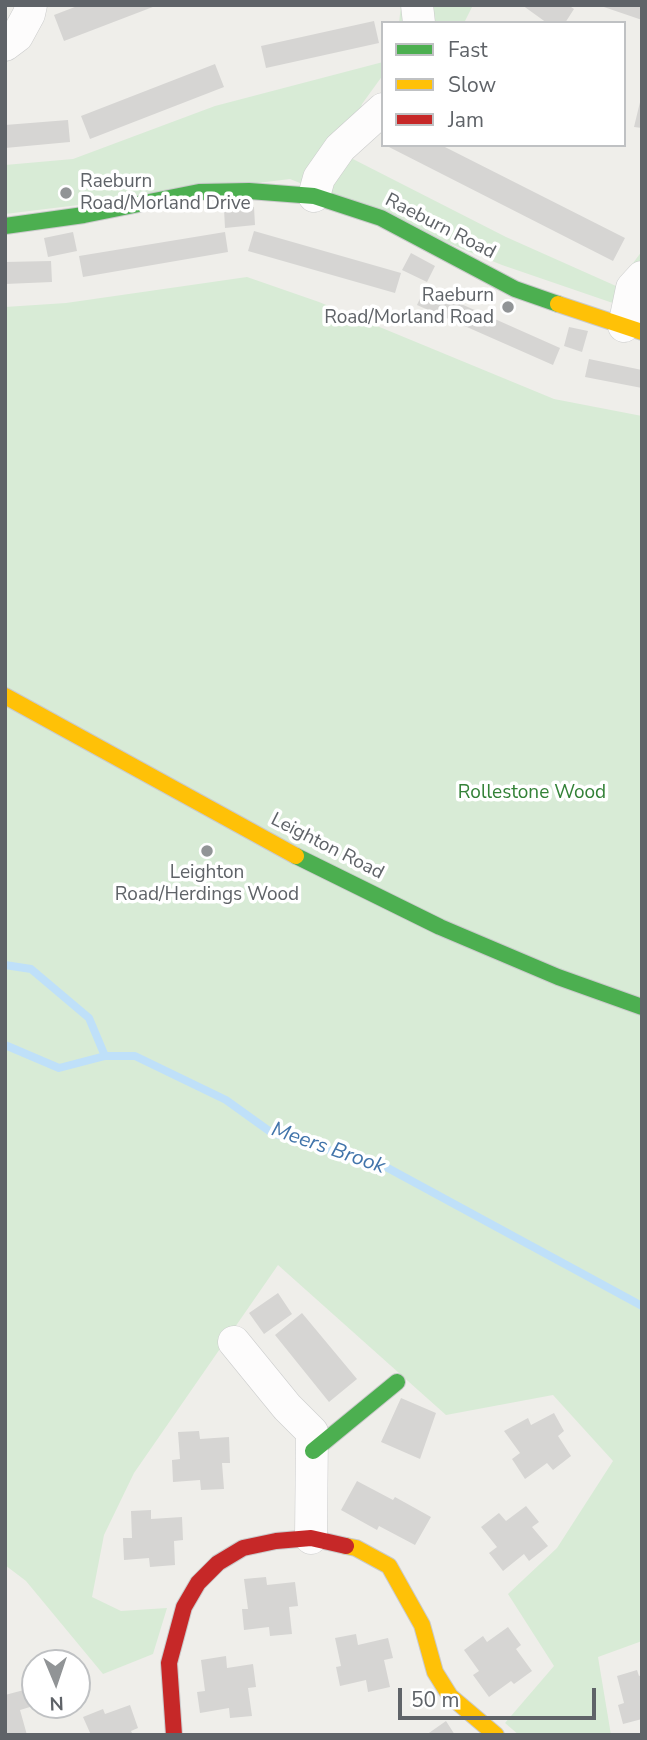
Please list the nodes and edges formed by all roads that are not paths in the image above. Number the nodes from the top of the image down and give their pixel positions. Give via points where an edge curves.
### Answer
1 (31, 5) edge
2 (5, 45) edge
3 (381, 111) edge
4 (314, 196) junction
5 (5, 226) edge
6 (642, 277) edge
7 (633, 329) edge
8 (5, 696) edge
9 (642, 1007) edge
10 (234, 1342) dead end
11 (397, 1382) dead end
12 (313, 1451) junction
13 (311, 1538) junction
14 (174, 1735) edge
15 (496, 1735) edge

1 - 2 street via 17,36
3 - 4 street via 340,148 319,177
4 - 5 street, Raeburn Road via 199,192
4 - 7 street, Raeburn Road via 381,218 516,289
6 - 7 street via 632,288
8 - 9 street, Leighton Road via 302,860 440,927
10 - 12 street via 312,1432
11 - 12 street
12 - 13 street
13 - 14 street via 243,1548 218,1563 198,1583 184,1607 169,1663
13 - 15 street via 356,1548 388,1566 422,1625 435,1672 450,1696

